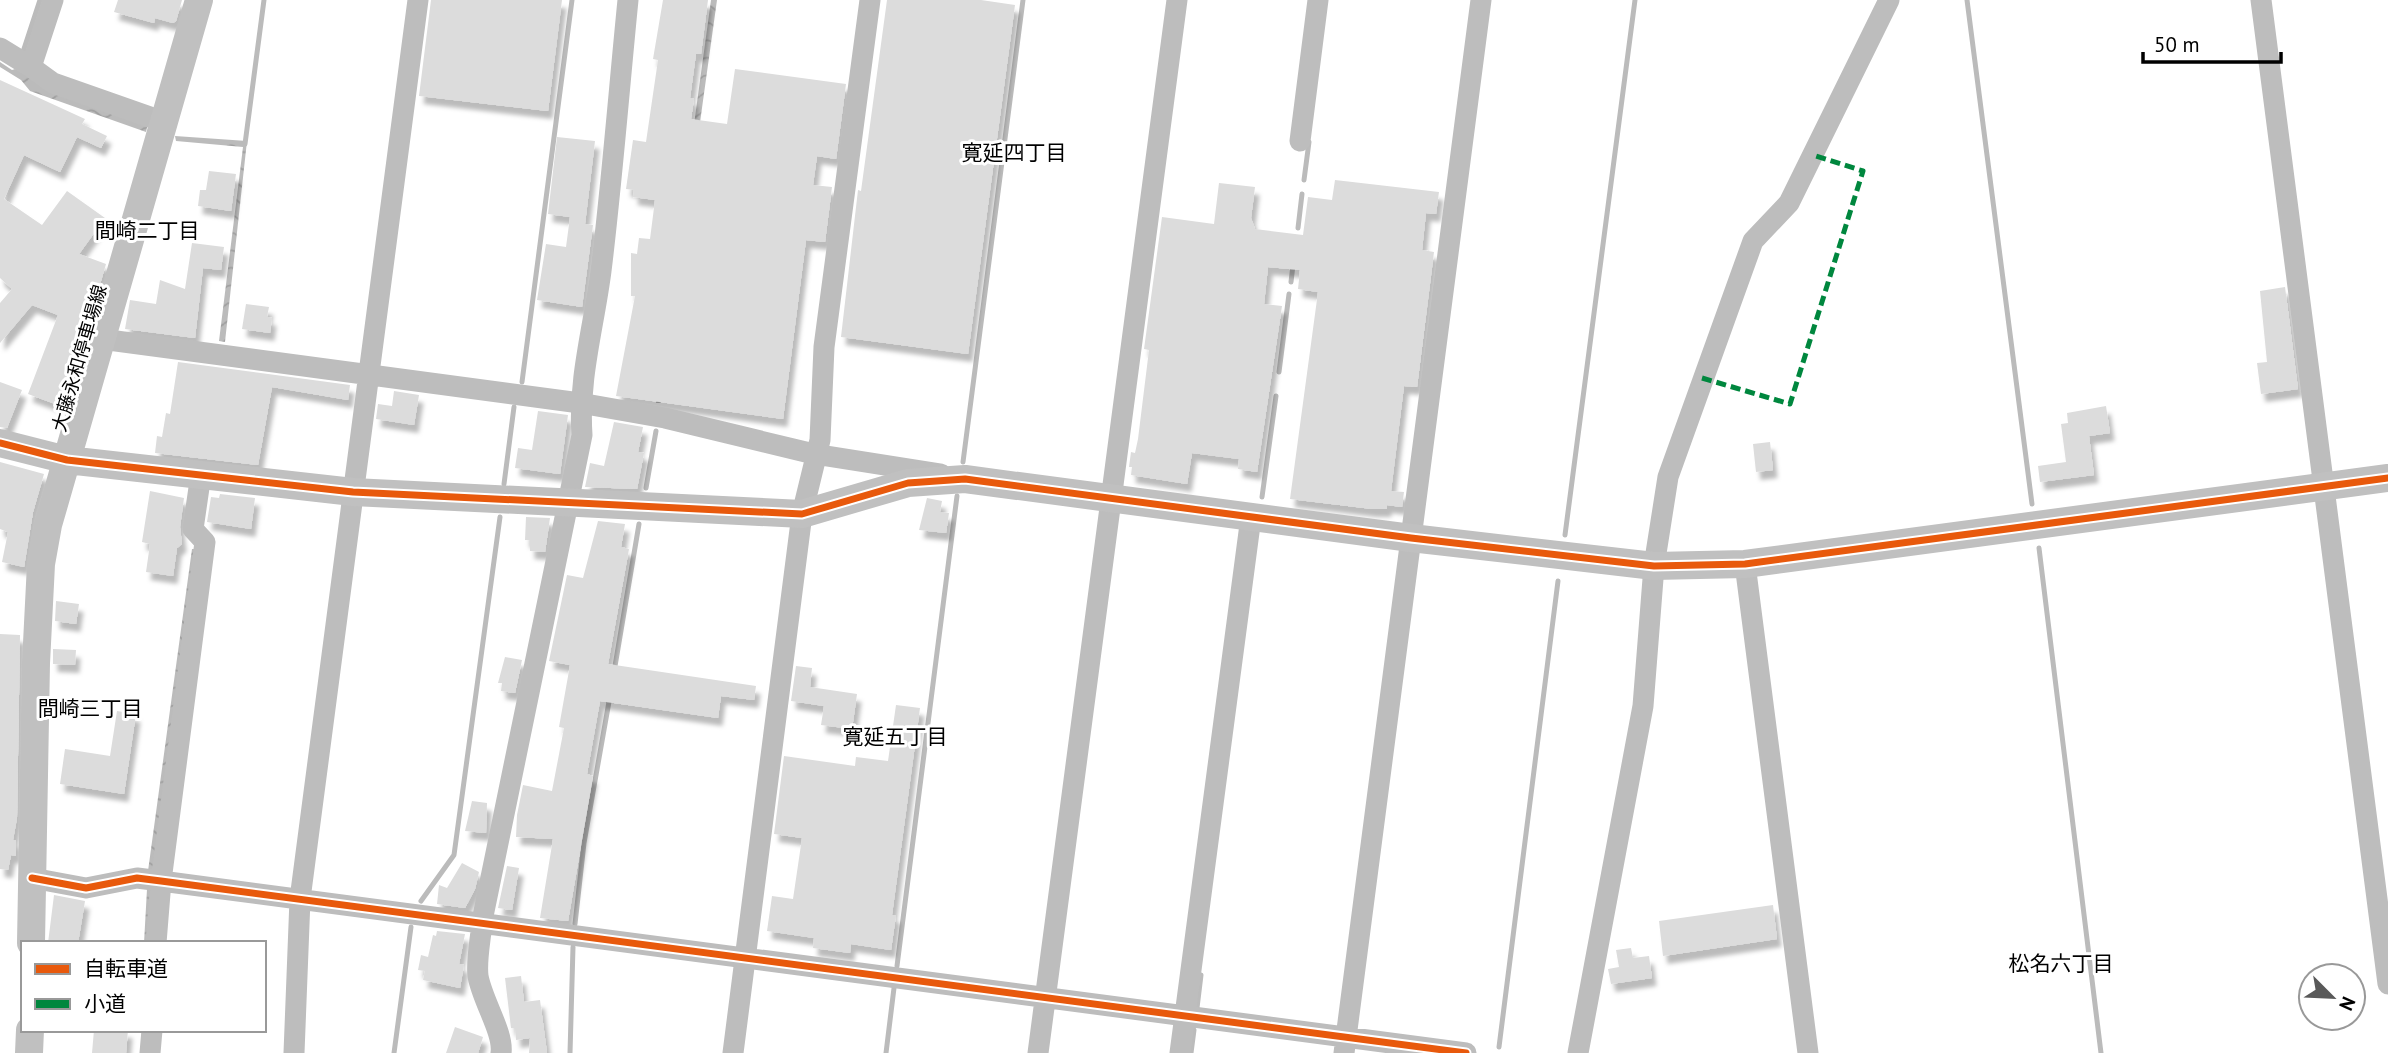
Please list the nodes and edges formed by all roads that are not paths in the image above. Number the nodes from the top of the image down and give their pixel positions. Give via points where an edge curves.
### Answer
1 (53, 0) edge
2 (199, 0) edge
3 (418, 0) edge
4 (628, 0) edge
5 (870, 0) edge
6 (1177, 0) edge
7 (1318, 0) edge
8 (1481, 0) edge
9 (1889, 0) edge
10 (2261, 0) edge
11 (18, 59) edge
12 (164, 122) junction
13 (1300, 141) dead end
14 (101, 339) junction
15 (368, 377) junction
16 (580, 403) junction
17 (0, 443) edge
18 (814, 454) junction
19 (67, 460) junction
20 (201, 474) junction
21 (2388, 478) edge
22 (965, 479) junction
23 (2324, 487) junction
24 (353, 492) junction
25 (1110, 499) junction
26 (569, 504) junction
27 (802, 513) junction
28 (1251, 517) junction
29 (1411, 538) junction
30 (1745, 564) junction
31 (1654, 566) junction
32 (32, 878) junction
33 (154, 880) junction
34 (300, 899) junction
35 (482, 921) junction
36 (31, 941) edge
37 (156, 941) edge
38 (746, 957) junction
39 (2388, 984) edge
40 (1045, 997) junction
41 (1185, 1016) junction
42 (30, 1032) edge
43 (152, 1032) edge
44 (1345, 1045) edge
45 (29, 1053) edge
46 (150, 1053) edge
47 (294, 1053) edge
48 (501, 1053) edge
49 (733, 1053) edge
50 (1038, 1053) edge
51 (1180, 1053) edge
52 (1466, 1053) edge
53 (1577, 1053) edge
54 (1808, 1053) edge

1 - 11 street
2 - 12 street, 大藤永和停車場線
3 - 15 street
4 - 16 street via 607,219
5 - 18 street via 824,347 820,440
6 - 25 street
7 - 13 street
8 - 29 street
9 - 31 street via 1789,203 1754,241 1668,477
10 - 23 street
11 - 12 street via 53,83
12 - 14 street, 大藤永和停車場線
14 - 15 street
14 - 19 street, 大藤永和停車場線
15 - 16 street
15 - 24 street
16 - 18 street
16 - 26 street via 582,435
17 - 19 street
18 - 22 street
18 - 27 street
19 - 20 street
19 - 32 street, 大藤永和停車場線 via 41,564
20 - 24 street
20 - 33 street via 193,529 205,541
21 - 23 street
22 - 25 street
22 - 27 street via 908,483
23 - 30 street
23 - 39 street
24 - 26 street
24 - 34 street
25 - 28 street
25 - 40 street
26 - 27 street
26 - 35 street
27 - 38 street
28 - 29 street
28 - 41 street
29 - 31 street
29 - 44 street
30 - 31 street
30 - 54 street
31 - 53 street via 1643,706
32 - 33 street via 86,887
32 - 36 street, 大藤永和停車場線
33 - 34 street
33 - 37 street
34 - 35 street
34 - 47 street
35 - 38 street
35 - 48 street via 478,974 487,1012 503,1042
38 - 40 street
38 - 49 street
40 - 41 street
40 - 50 street
41 - 44 street
41 - 51 street
42 - 45 street
43 - 46 street
44 - 52 street

